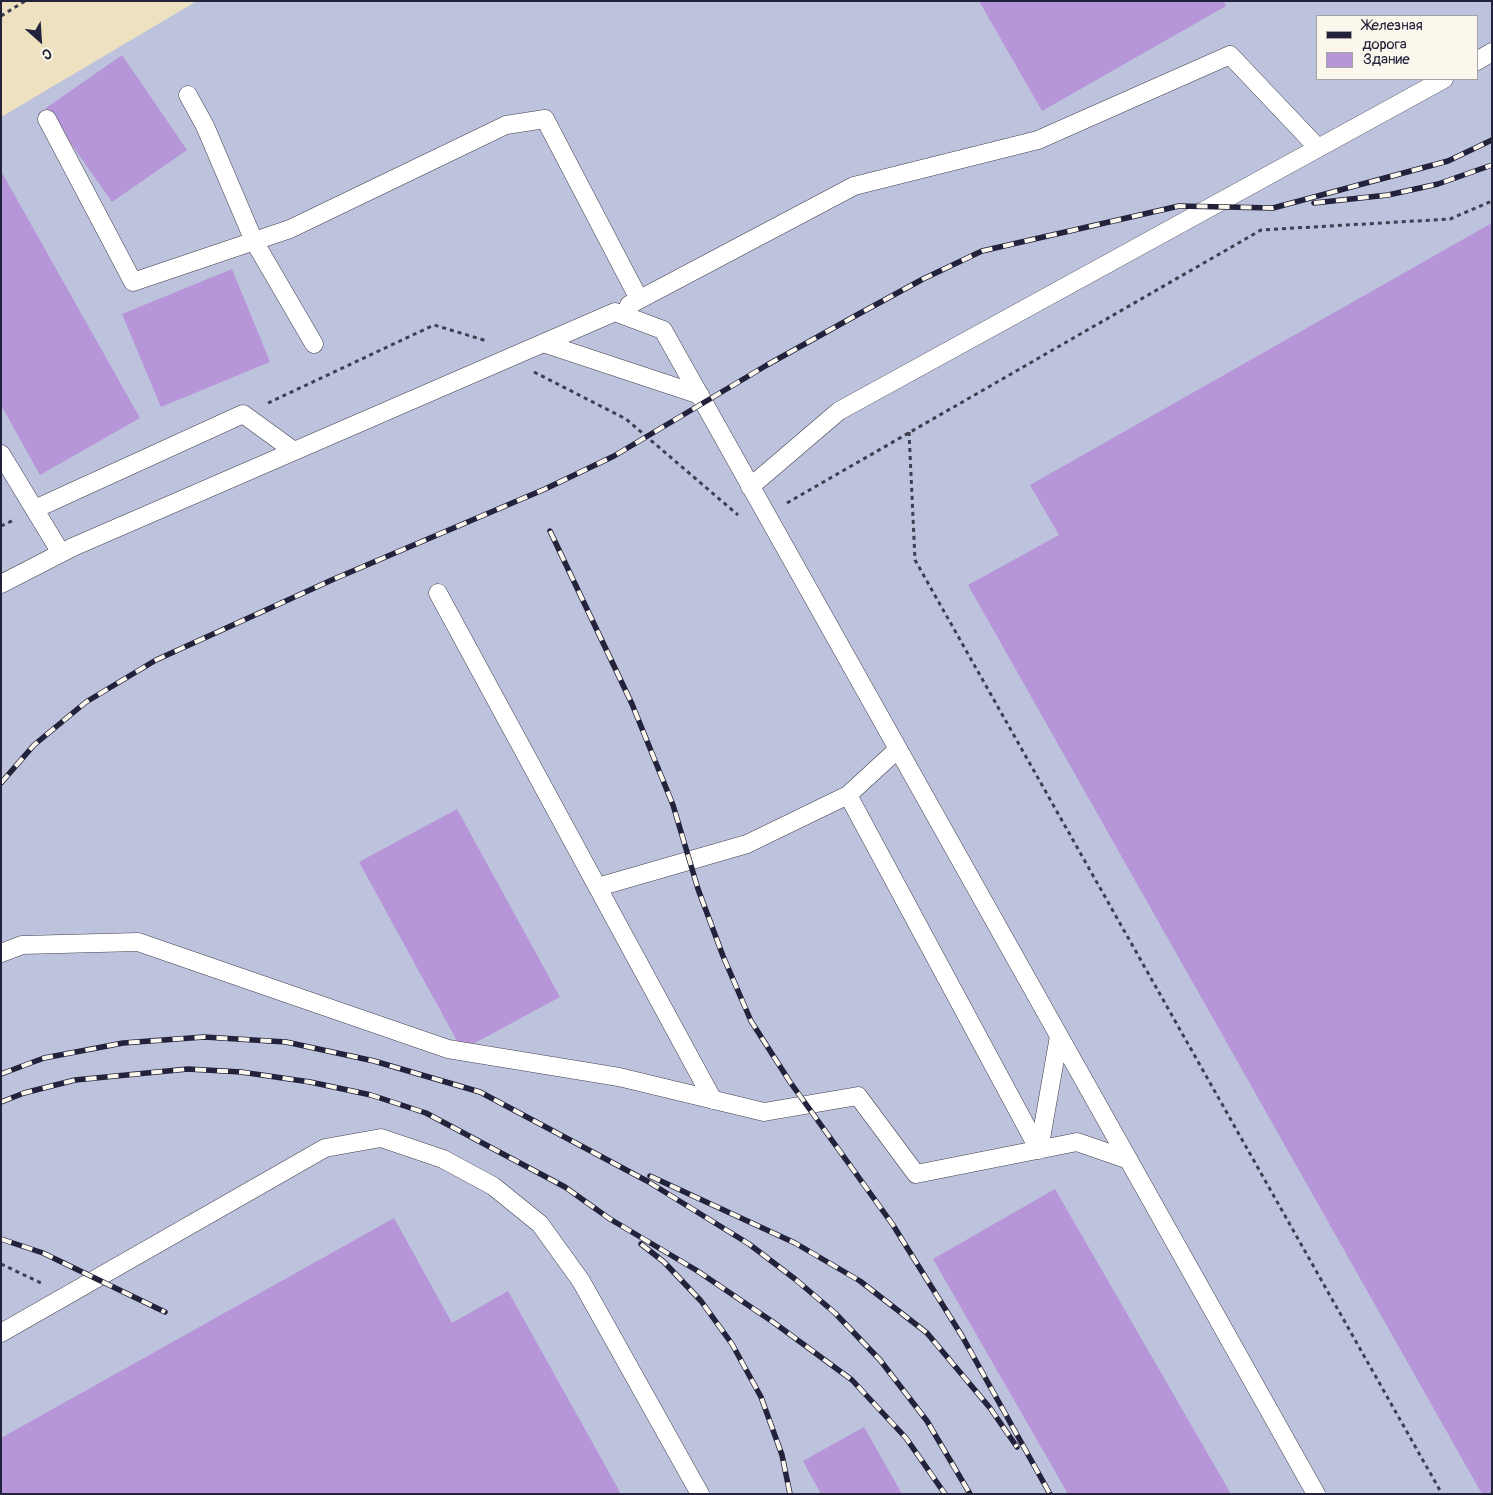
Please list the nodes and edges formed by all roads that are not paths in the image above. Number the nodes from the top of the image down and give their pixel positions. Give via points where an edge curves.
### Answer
1 (1492, 52) edge
2 (1478, 60) edge
3 (1442, 80) edge
4 (188, 95) dead end
5 (47, 119) dead end
6 (1318, 148) junction
7 (254, 241) junction
8 (639, 300) junction
9 (615, 312) junction
10 (544, 343) junction
11 (314, 344) dead end
12 (700, 395) junction
13 (294, 451) junction
14 (1, 454) edge
15 (750, 487) junction
16 (35, 510) junction
17 (61, 553) junction
18 (1, 584) edge
19 (438, 593) dead end
20 (898, 749) junction
21 (848, 795) junction
22 (598, 887) junction
23 (1, 953) edge
24 (1059, 1036) junction
25 (713, 1100) junction
26 (1039, 1150) junction
27 (1129, 1160) junction
28 (1, 1333) edge
29 (700, 1494) edge
30 (1316, 1494) edge

1 - 2 lane
3 - 6 lane
4 - 7 lane via 205,126
5 - 7 lane via 133,282
6 - 8 lane via 1230,55 1038,140 854,186
6 - 15 lane via 839,411
7 - 8 lane via 290,229 506,125 545,119
7 - 11 lane
8 - 9 lane
9 - 10 lane
9 - 12 lane via 663,330
10 - 12 lane
10 - 13 lane
12 - 15 lane
13 - 16 lane via 243,414
13 - 17 lane
14 - 16 lane
15 - 20 lane
16 - 17 lane
17 - 18 lane
19 - 22 lane
20 - 21 lane
20 - 24 lane
21 - 22 lane via 747,844
21 - 26 lane
22 - 25 lane
23 - 25 lane via 22,945 138,942 448,1050 619,1077
24 - 26 lane
24 - 27 lane
25 - 26 lane via 764,1112 858,1096 916,1174
26 - 27 lane via 1077,1142
27 - 30 lane
28 - 29 lane via 325,1148 381,1138 443,1159 493,1186 540,1224 581,1281

